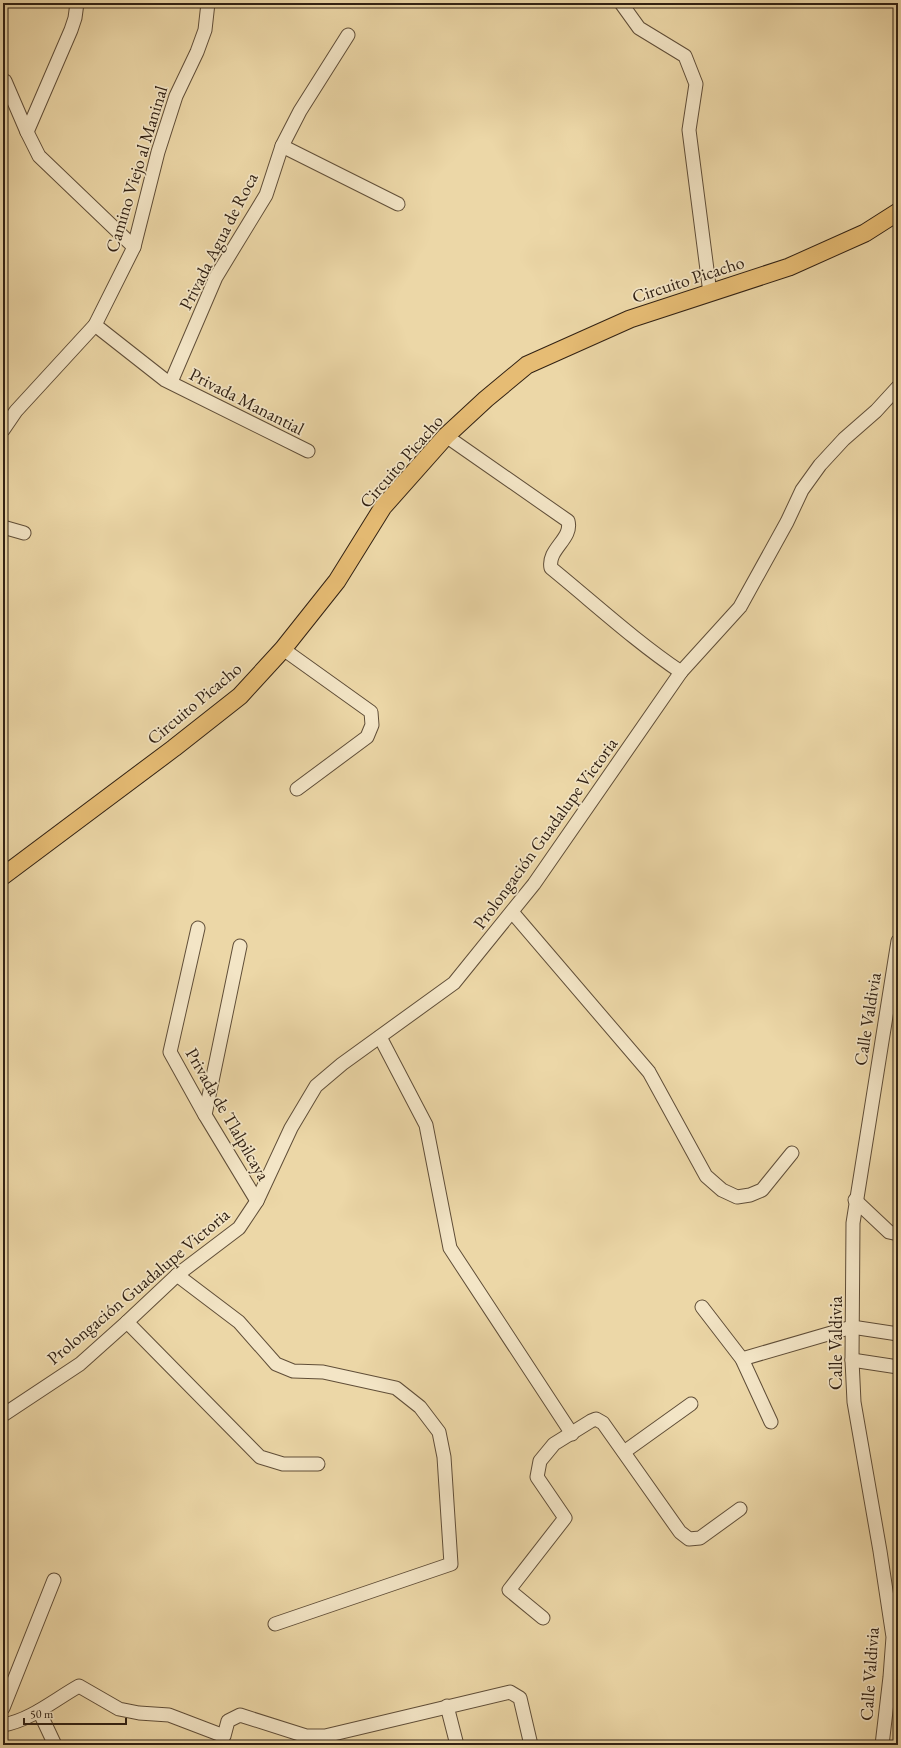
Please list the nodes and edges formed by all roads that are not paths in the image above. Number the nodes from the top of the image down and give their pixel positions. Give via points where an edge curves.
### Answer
1 (77, 3) edge
2 (208, 3) edge
3 (621, 3) edge
4 (348, 35) dead end
5 (5, 81) dead end
6 (27, 132) junction
7 (282, 146) junction
8 (398, 204) dead end
9 (898, 212) edge
10 (134, 247) junction
11 (710, 293) junction
12 (95, 325) junction
13 (171, 382) junction
14 (898, 387) edge
15 (3, 430) edge
16 (446, 436) junction
17 (308, 451) dead end
18 (3, 527) edge
19 (24, 533) dead end
20 (283, 649) junction
21 (681, 672) junction
22 (297, 789) dead end
23 (3, 876) edge
24 (512, 912) junction
25 (198, 928) dead end
26 (898, 941) edge
27 (240, 946) dead end
28 (380, 1037) junction
29 (204, 1115) junction
30 (792, 1153) dead end
31 (856, 1200) junction
32 (257, 1201) junction
33 (898, 1234) edge
34 (177, 1275) junction
35 (702, 1307) dead end
36 (127, 1322) junction
37 (852, 1327) junction
38 (898, 1334) edge
39 (742, 1359) junction
40 (852, 1360) junction
41 (898, 1367) edge
42 (691, 1404) dead end
43 (3, 1415) edge
44 (771, 1422) dead end
45 (572, 1434) junction
46 (624, 1452) junction
47 (318, 1464) dead end
48 (740, 1509) dead end
49 (54, 1580) dead end
50 (543, 1618) dead end
51 (275, 1624) dead end
52 (447, 1706) junction
53 (3, 1708) edge
54 (39, 1711) junction
55 (3, 1725) edge
56 (225, 1741) edge
57 (55, 1745) edge
58 (457, 1745) edge
59 (531, 1745) edge
60 (882, 1745) edge

1 - 6 street via 71,30
2 - 10 street, Camino Viejo al Maninal via 205,30 176,96 158,152
3 - 11 street via 639,28 685,56 696,84 689,130
4 - 7 street, Privada Agua de Roca via 300,111
5 - 6 street
6 - 10 street via 39,156
7 - 8 street
7 - 13 street, Privada Agua de Roca via 266,195 216,277
9 - 11 main road, Circuito Picacho via 865,233 789,267
10 - 12 street, Camino Viejo al Maninal
11 - 16 main road, Circuito Picacho via 630,319 527,365
12 - 13 street, Privada Manantial
12 - 15 street, Camino Viejo al Maninal via 16,411
13 - 17 street, Privada Manantial
14 - 21 street, Prolongación Guadalupe Victoria via 820,465 802,490 740,607
16 - 20 main road, Circuito Picacho via 383,506 337,581
16 - 21 street via 568,521 570,527 554,552 550,562 551,568 651,652
18 - 19 street
20 - 22 street via 371,712 372,725 367,737
20 - 23 main road, Circuito Picacho via 240,696
21 - 24 street, Prolongación Guadalupe Victoria
24 - 28 street, Prolongación Guadalupe Victoria via 454,983
24 - 30 street via 649,1072 706,1176 722,1190 737,1197 750,1196 762,1190
25 - 29 street, Privada de Tlalpilcaya via 170,1052
26 - 31 street, Calle Valdivia
27 - 29 street
28 - 32 street, Prolongación Guadalupe Victoria via 316,1086 291,1128
28 - 45 street via 426,1125 450,1248
29 - 32 street, Privada de Tlalpilcaya
31 - 33 street via 889,1232
31 - 37 street, Calle Valdivia via 853,1223
32 - 34 street, Prolongación Guadalupe Victoria via 239,1228
34 - 36 street, Prolongación Guadalupe Victoria
34 - 51 street via 239,1322 276,1364 293,1371 323,1372 396,1388 420,1407 438,1432 444,1457 451,1564
35 - 39 street
36 - 43 street, Prolongación Guadalupe Victoria via 80,1364
36 - 47 street via 260,1457 283,1464
37 - 38 street
37 - 39 street
37 - 40 street, Calle Valdivia
39 - 44 street
40 - 41 street
40 - 60 street, Calle Valdivia via 854,1402 891,1620 890,1677
42 - 46 street
45 - 46 street via 596,1419 603,1423
45 - 50 street via 554,1444 540,1461 537,1478 565,1518 509,1590
46 - 48 street via 680,1532 689,1540 700,1538
49 - 53 street
52 - 56 street via 325,1736 306,1736 240,1715 228,1720
52 - 58 street
52 - 59 street via 510,1692 520,1698
54 - 55 street
54 - 56 street via 79,1686 119,1709 169,1715
54 - 57 street

